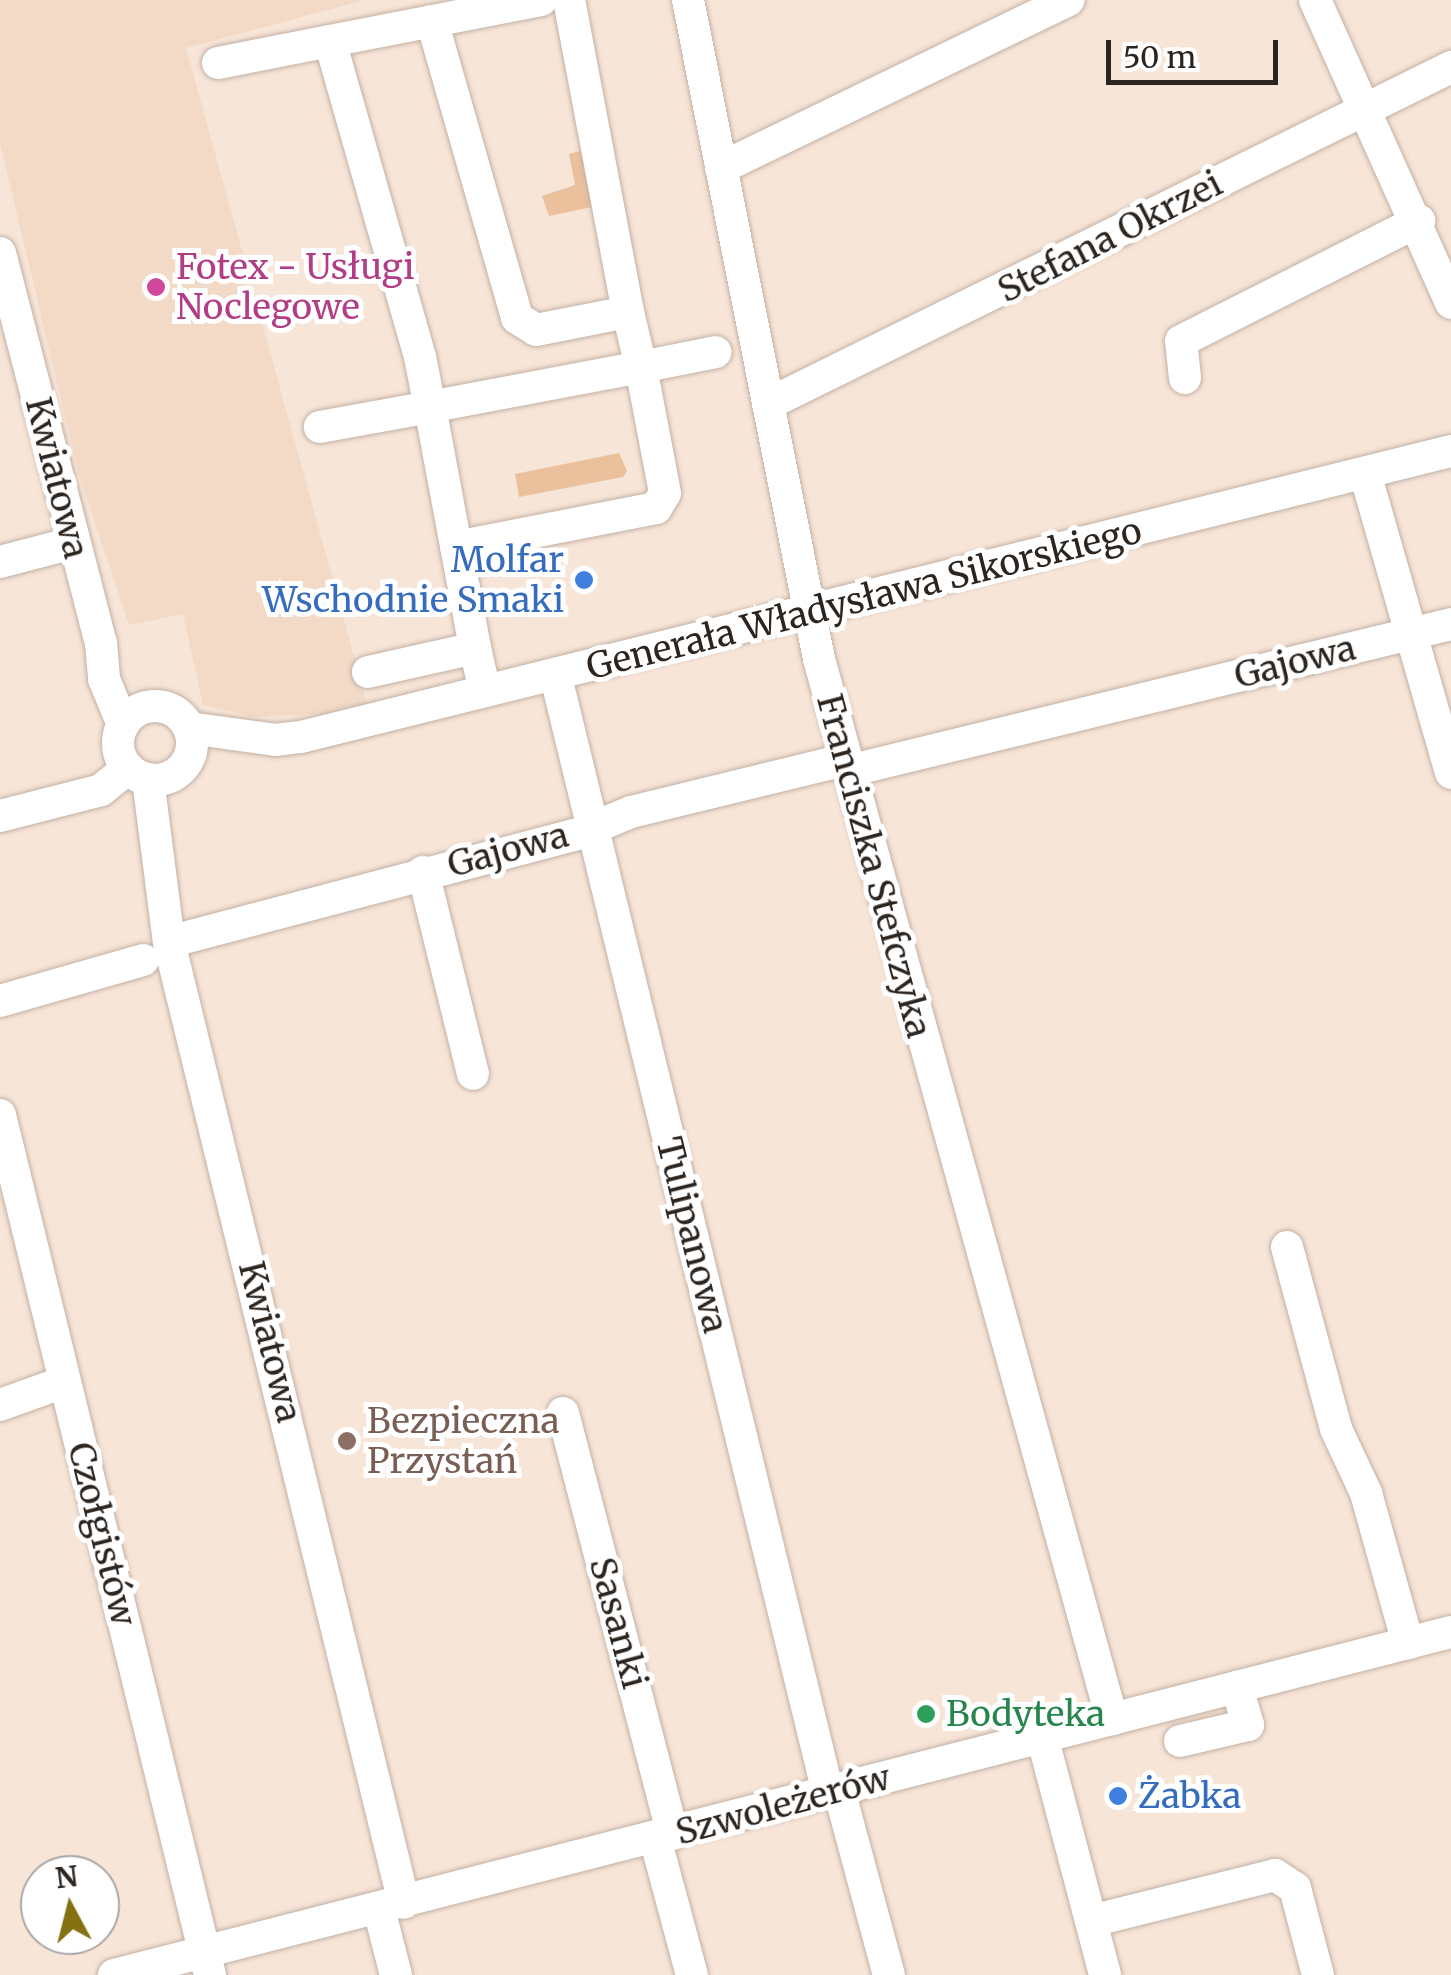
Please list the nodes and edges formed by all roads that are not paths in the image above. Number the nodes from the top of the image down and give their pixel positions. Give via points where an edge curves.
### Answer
1 (541, 0) edge
2 (569, 0) edge
3 (688, 0) edge
4 (1069, 0) edge
5 (1315, 0) edge
6 (432, 22) junction
7 (330, 41) junction
8 (218, 62) dead end
9 (1451, 67) edge
10 (1367, 108) junction
11 (721, 168) junction
12 (1419, 221) junction
13 (0, 253) edge
14 (1451, 303) edge
15 (628, 312) junction
16 (716, 352) dead end
17 (641, 367) junction
18 (1186, 378) dead end
19 (768, 404) junction
20 (430, 407) junction
21 (320, 427) dead end
22 (1451, 451) edge
23 (1365, 473) junction
24 (73, 544) junction
25 (456, 547) junction
26 (0, 562) edge
27 (810, 613) junction
28 (1451, 624) edge
29 (1411, 633) junction
30 (101, 644) junction
31 (368, 672) dead end
32 (556, 677) junction
33 (152, 706) junction
34 (123, 725) junction
35 (189, 728) junction
36 (275, 740) junction
37 (188, 761) junction
38 (847, 766) junction
39 (1451, 773) edge
40 (138, 774) junction
41 (0, 816) edge
42 (592, 823) junction
43 (423, 872) junction
44 (156, 951) junction
45 (0, 1000) edge
46 (473, 1074) dead end
47 (0, 1115) edge
48 (1287, 1247) dead end
49 (64, 1382) junction
50 (0, 1405) edge
51 (563, 1413) dead end
52 (1451, 1632) edge
53 (1408, 1643) junction
54 (1237, 1686) junction
55 (1112, 1719) junction
56 (1042, 1736) junction
57 (1180, 1742) dead end
58 (834, 1791) junction
59 (664, 1836) junction
60 (392, 1906) junction
61 (1091, 1921) junction
62 (208, 1964) edge
63 (114, 1975) edge
64 (396, 1975) edge
65 (692, 1975) edge
66 (888, 1975) edge
67 (1105, 1975) edge
68 (1318, 1975) edge

1 - 6 street
2 - 15 street
3 - 11 street, Franciszka Stefczyka
4 - 11 street
5 - 10 street
6 - 7 street
6 - 15 street via 520,324 536,330
7 - 8 street
7 - 20 street
9 - 10 street, Stefana Okrzei
10 - 12 street
10 - 19 street, Stefana Okrzei
11 - 19 street, Franciszka Stefczyka
12 - 14 street
12 - 18 street via 1181,340
13 - 24 street, Kwiatowa
15 - 17 street
16 - 17 street
17 - 20 street
17 - 25 street via 665,492 656,508
19 - 27 street, Franciszka Stefczyka
20 - 21 street
20 - 25 street
22 - 23 street, Generała Władysława Sikorskiego
23 - 27 street, Generała Władysława Sikorskiego
23 - 29 street
24 - 26 street
24 - 30 street, Kwiatowa
25 - 31 street via 478,661
27 - 32 street, Generała Władysława Sikorskiego
27 - 38 street, Franciszka Stefczyka
28 - 29 street, Gajowa
29 - 38 street, Gajowa
29 - 39 street
30 - 33 street, Kwiatowa
30 - 34 street, Kwiatowa via 104,679
32 - 36 street, Generała Władysława Sikorskiego
32 - 42 street, Tulipanowa
33 - 34 street
33 - 35 street via 174,711
34 - 40 street via 118,743
35 - 36 street, Generała Władysława Sikorskiego
35 - 37 street
36 - 37 street, Generała Władysława Sikorskiego
37 - 40 street via 171,777
38 - 42 street, Gajowa
38 - 55 street, Franciszka Stefczyka
40 - 41 street
40 - 44 street, Kwiatowa
42 - 43 street, Gajowa via 581,833
42 - 58 street, Tulipanowa
43 - 44 street, Gajowa
43 - 46 street
44 - 45 street, Gajowa
44 - 60 street, Kwiatowa
47 - 49 street, Czołgistów
48 - 53 street via 1336,1429 1366,1493
49 - 50 street
49 - 62 street, Czołgistów
51 - 59 street, Sasanki
52 - 53 street, Szwoleżerów
53 - 54 street, Szwoleżerów
54 - 55 street, Szwoleżerów
54 - 57 street via 1248,1724
55 - 56 street, Szwoleżerów
56 - 58 street, Szwoleżerów
56 - 61 street
58 - 59 street, Szwoleżerów
58 - 66 street, Tulipanowa
59 - 60 street, Szwoleżerów
59 - 65 street, Sasanki
60 - 62 street, Szwoleżerów
60 - 64 street, Kwiatowa
61 - 67 street
61 - 68 street via 1276,1875 1295,1888
62 - 63 street, Szwoleżerów

